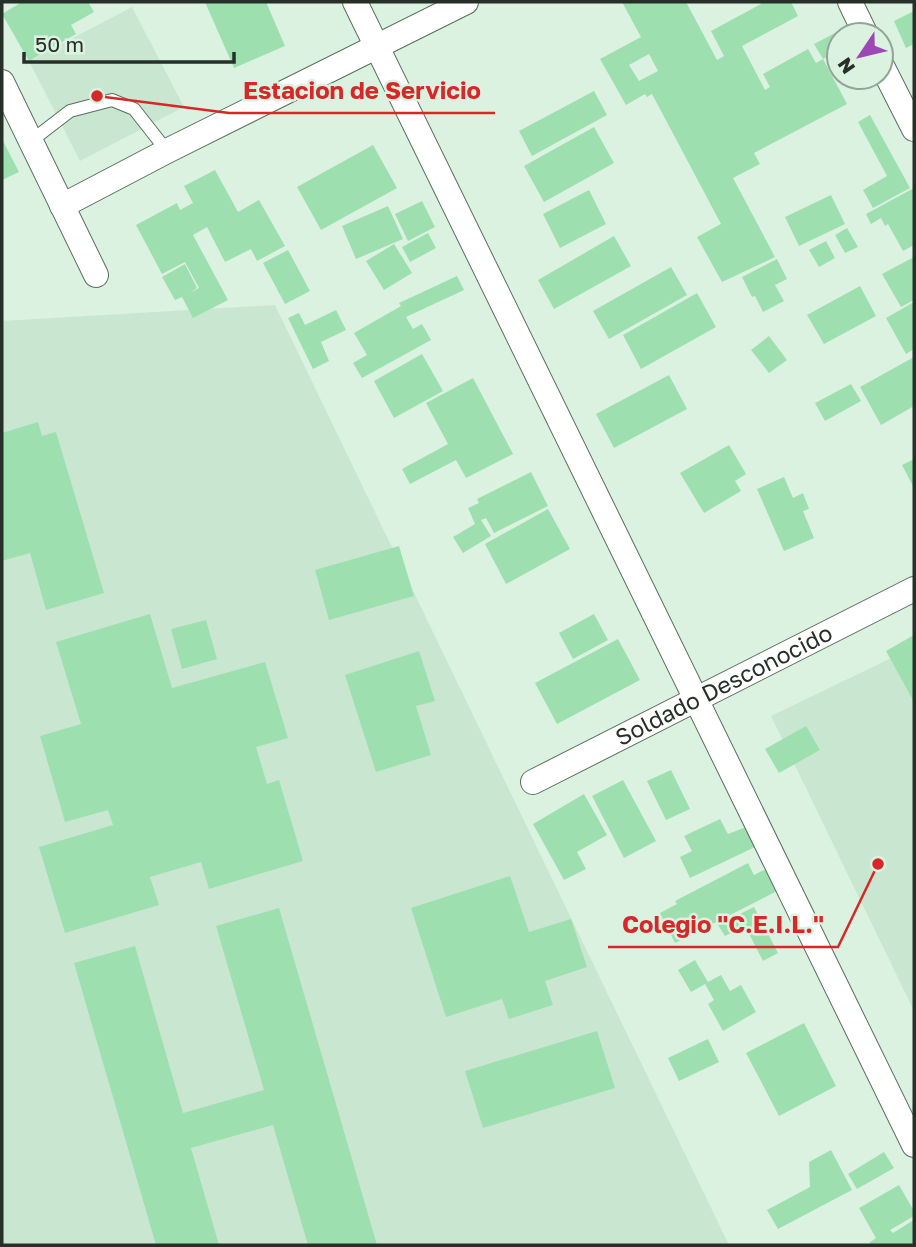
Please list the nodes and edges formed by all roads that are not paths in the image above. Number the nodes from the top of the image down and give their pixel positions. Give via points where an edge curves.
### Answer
1 (355, 2) edge
2 (466, 2) edge
3 (850, 2) edge
4 (859, 21) edge
5 (377, 45) junction
6 (2, 82) edge
7 (894, 91) edge
8 (914, 130) edge
9 (30, 141) junction
10 (167, 151) junction
11 (62, 206) junction
12 (96, 275) dead end
13 (914, 589) edge
14 (695, 700) junction
15 (533, 782) dead end
16 (914, 1146) edge

1 - 5 street
2 - 5 street
3 - 4 street
5 - 10 street
5 - 14 street
6 - 9 street
7 - 8 street
9 - 10 lane via 70,111 112,100 134,109
9 - 11 street
10 - 11 street
11 - 12 street
13 - 14 street, Soldado Desconocido
14 - 15 street, Soldado Desconocido
14 - 16 street

